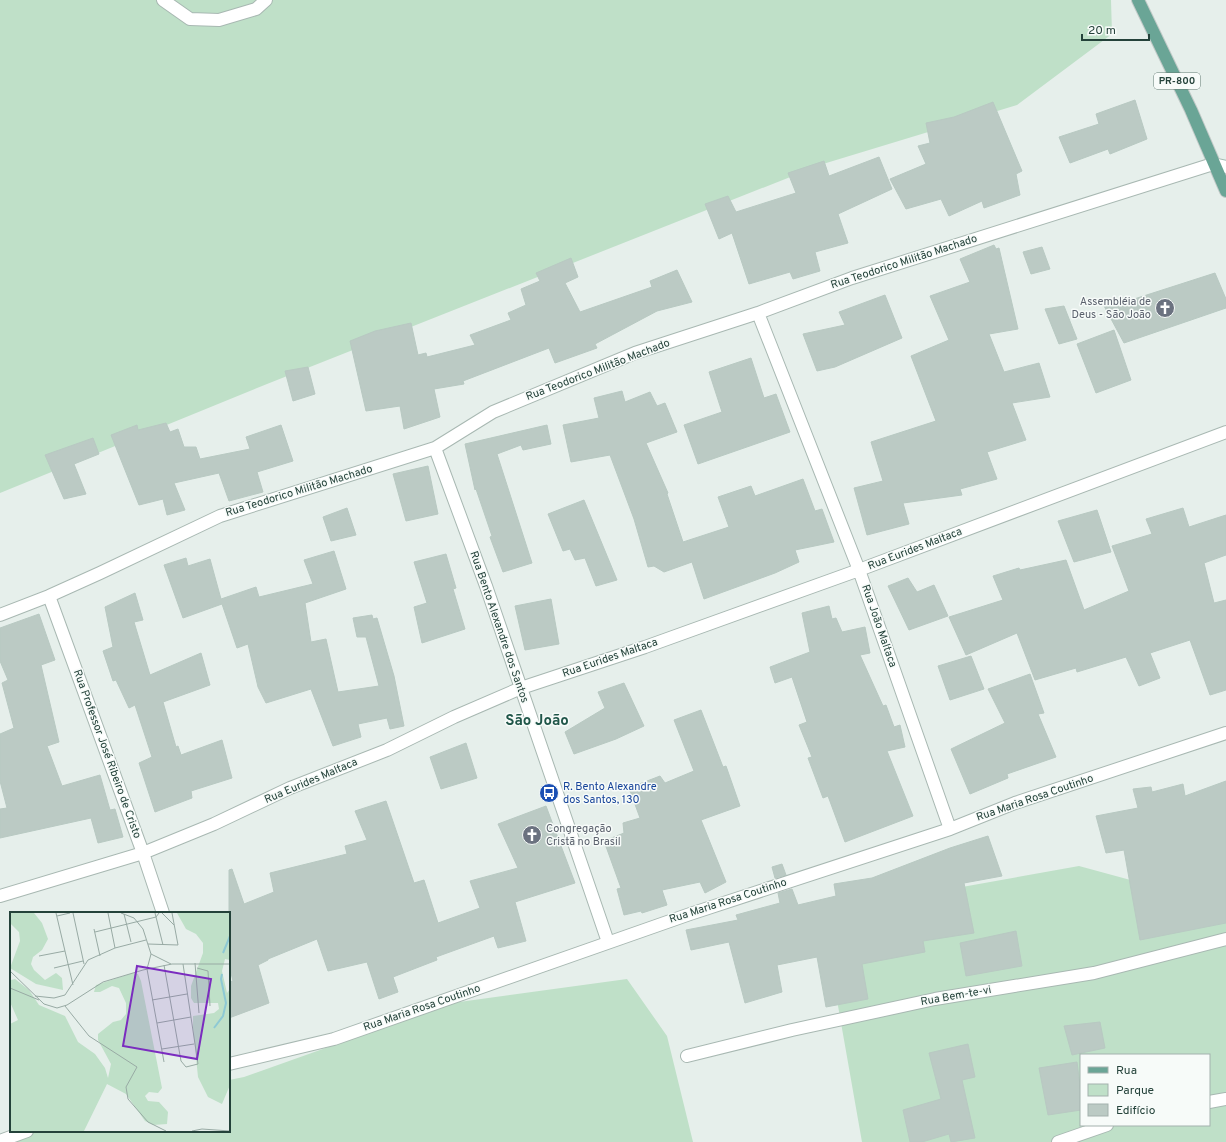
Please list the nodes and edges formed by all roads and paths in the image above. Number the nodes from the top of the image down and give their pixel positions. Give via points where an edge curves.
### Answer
1 (163, 0) edge
2 (266, 0) edge
3 (1138, 0) edge
4 (1213, 164) junction
5 (1226, 167) edge
6 (1226, 192) edge
7 (758, 313) junction
8 (1226, 432) edge
9 (435, 448) junction
10 (859, 570) junction
11 (49, 596) junction
12 (0, 615) edge
13 (521, 688) junction
14 (1226, 733) edge
15 (950, 829) junction
16 (143, 853) junction
17 (0, 896) edge
18 (163, 912) edge
19 (1226, 939) edge
20 (608, 942) junction
21 (687, 1056) dead end
22 (230, 1064) edge
23 (1226, 1099) edge
24 (1210, 1102) edge
25 (1104, 1126) edge
26 (24, 1132) edge
27 (0, 1141) edge
28 (1058, 1142) edge

1 - 2 street via 190,19 219,20 256,9
3 - 4 main road, PR-800 via 1191,110
4 - 5 street
4 - 6 main road, PR-800
4 - 7 street, Rua Teodorico Militão Machado via 852,278
7 - 9 street, Rua Teodorico Militão Machado via 635,353 493,412
7 - 10 street, Rua João Maltaca
8 - 10 street, Rua Eurides Maltaca
9 - 11 street, Rua Teodorico Militão Machado via 220,516
9 - 13 street, Rua Bento Alexandre dos Santos
10 - 13 street, Rua Eurides Maltaca via 646,647
10 - 15 street, Rua João Maltaca
11 - 12 street, Rua Teodorico Militão Machado
11 - 16 street, Rua Professor José Ribeiro de Cristo
13 - 16 street, Rua Eurides Maltaca via 387,750 290,788 214,824
13 - 20 street, Rua Bento Alexandre dos Santos
14 - 15 street, Rua Maria Rosa Coutinho via 1015,803
15 - 20 street, Rua Maria Rosa Coutinho
16 - 17 street, Rua Eurides Maltaca
16 - 18 street, Rua Professor José Ribeiro de Cristo
19 - 21 street, Rua Bem-te-vi via 1094,973 935,999
20 - 22 street, Rua Maria Rosa Coutinho via 334,1039
23 - 24 street
25 - 28 street
26 - 27 street

